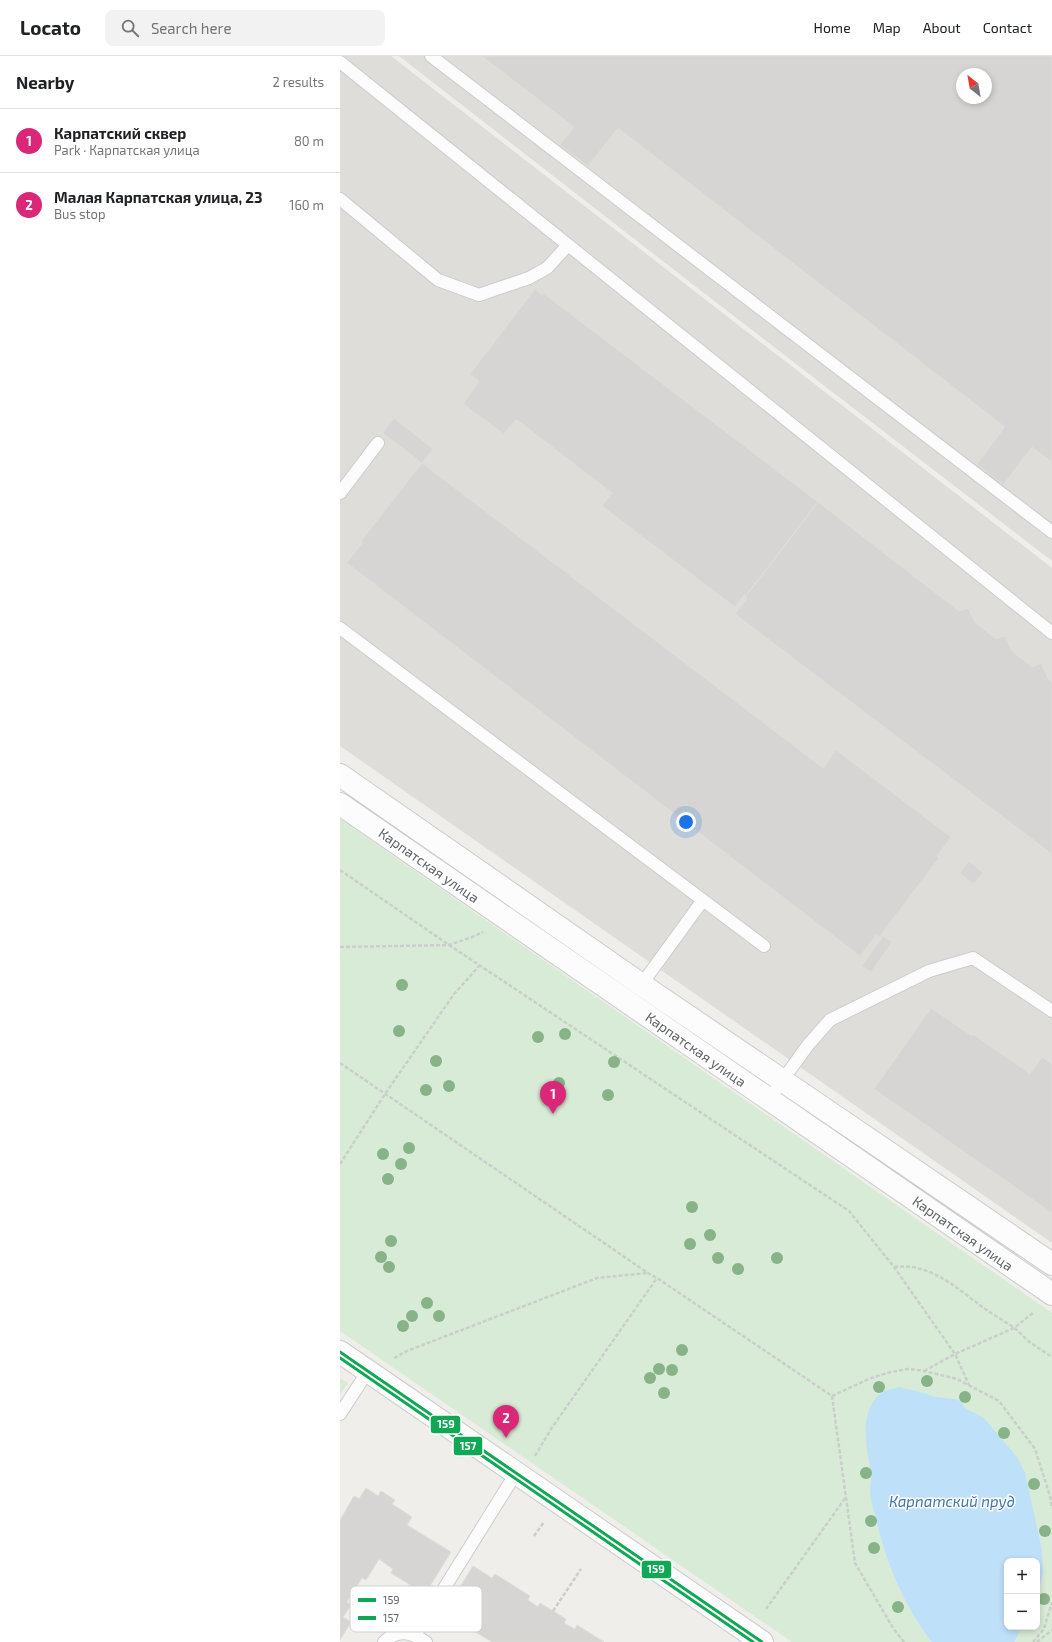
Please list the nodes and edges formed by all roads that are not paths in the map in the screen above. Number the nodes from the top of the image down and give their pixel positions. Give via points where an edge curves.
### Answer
1 (431, 56) edge
2 (340, 62) edge
3 (340, 199) edge
4 (568, 245) junction
5 (378, 443) dead end
6 (340, 493) edge
7 (1052, 532) edge
8 (340, 628) edge
9 (1052, 633) edge
10 (340, 775) edge
11 (340, 804) edge
12 (703, 900) junction
13 (764, 946) dead end
14 (642, 985) junction
15 (629, 1003) junction
16 (1052, 1011) edge
17 (782, 1081) junction
18 (769, 1099) junction
19 (1052, 1264) edge
20 (1052, 1294) edge
21 (340, 1352) edge
22 (368, 1371) junction
23 (340, 1414) edge
24 (516, 1473) junction
25 (445, 1586) edge
26 (415, 1634) joint
27 (384, 1642) edge
28 (426, 1642) edge
29 (762, 1642) edge

1 - 7 lane
2 - 4 lane
3 - 4 lane via 438,280 478,295 529,278 547,268
4 - 9 lane
5 - 6 lane
8 - 12 lane
10 - 14 street, Карпатская улица
11 - 15 street, Карпатская улица
12 - 13 lane
12 - 14 lane
14 - 15 lane
14 - 17 street, Карпатская улица
15 - 18 street, Карпатская улица
16 - 17 lane via 973,958 929,971 830,1020 808,1044
17 - 18 lane
17 - 19 street, Карпатская улица
18 - 20 street, Карпатская улица
21 - 22 street
22 - 23 lane
22 - 24 street
24 - 25 lane
24 - 29 street
26 - 27 lane via 399,1633
26 - 28 lane

